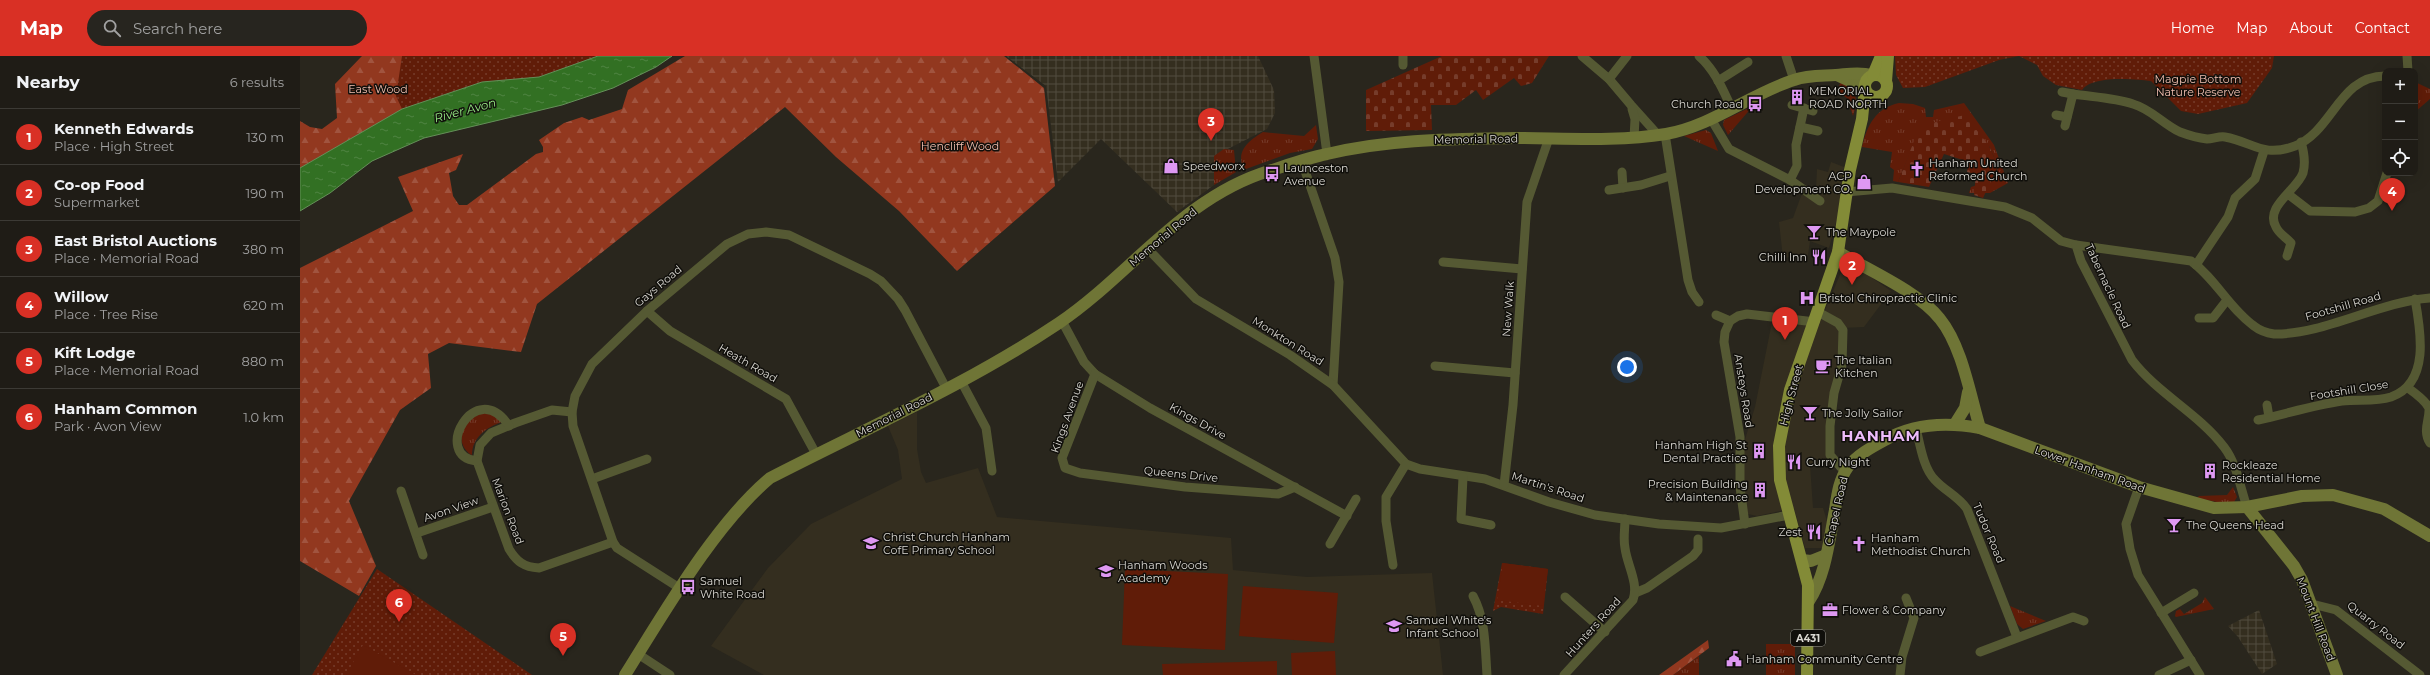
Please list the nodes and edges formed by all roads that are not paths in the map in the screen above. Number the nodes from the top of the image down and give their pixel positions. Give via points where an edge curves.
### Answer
1 (1314, 56) edge
2 (1582, 56) edge
3 (1627, 56) edge
4 (1699, 56) edge
5 (1786, 56) edge
6 (1881, 56) edge
7 (1888, 56) edge
8 (2407, 56) edge
9 (1748, 62) dead end
10 (2408, 68) edge
11 (1837, 74) junction
12 (1873, 75) junction
13 (2382, 76) edge
14 (1609, 78) junction
15 (1794, 80) junction
16 (1718, 81) junction
17 (1886, 81) junction
18 (1865, 89) junction
19 (2062, 92) dead end
20 (2073, 94) junction
21 (1880, 96) junction
22 (1631, 105) junction
23 (1792, 106) dead end
24 (1732, 109) junction
25 (2056, 115) dead end
26 (2067, 117) junction
27 (1711, 119) junction
28 (1862, 119) junction
29 (2065, 126) dead end
30 (1800, 127) junction
31 (1818, 131) dead end
32 (1662, 134) junction
33 (1549, 138) junction
34 (1634, 138) junction
35 (2301, 142) junction
36 (2264, 151) junction
37 (1326, 154) junction
38 (1302, 162) junction
39 (1622, 172) dead end
40 (1670, 176) junction
41 (2386, 176) edge
42 (1790, 180) junction
43 (1623, 188) junction
44 (1609, 190) dead end
45 (1846, 192) junction
46 (2288, 194) junction
47 (1820, 202) dead end
48 (2076, 245) junction
49 (1148, 248) junction
50 (1838, 252) junction
51 (2287, 256) dead end
52 (1443, 262) dead end
53 (2196, 265) junction
54 (1522, 269) junction
55 (2430, 298) edge
56 (2415, 299) junction
57 (2227, 300) junction
58 (1698, 302) dead end
59 (647, 311) junction
60 (1716, 315) dead end
61 (1817, 317) junction
62 (2199, 318) dead end
63 (1062, 321) junction
64 (1730, 321) junction
65 (1435, 366) dead end
66 (1095, 374) junction
67 (1515, 374) junction
68 (961, 381) junction
69 (1333, 385) junction
70 (946, 388) junction
71 (2408, 388) junction
72 (1968, 389) junction
73 (2267, 405) dead end
74 (572, 412) junction
75 (2268, 417) junction
76 (2258, 420) dead end
77 (1955, 424) junction
78 (509, 426) junction
79 (1916, 428) junction
80 (1980, 428) junction
81 (2430, 443) edge
82 (816, 454) junction
83 (647, 458) dead end
84 (477, 461) junction
85 (1406, 464) junction
86 (1065, 468) joint
87 (992, 471) dead end
88 (1845, 472) junction
89 (1463, 477) junction
90 (592, 479) junction
91 (1504, 485) junction
92 (1295, 487) junction
93 (2139, 487) junction
94 (401, 491) dead end
95 (1356, 499) dead end
96 (493, 507) junction
97 (2246, 508) junction
98 (1789, 515) junction
99 (1346, 516) junction
100 (1625, 519) junction
101 (1745, 524) junction
102 (1491, 525) dead end
103 (417, 533) junction
104 (2430, 536) edge
105 (1698, 539) dead end
106 (613, 542) junction
107 (1330, 544) dead end
108 (423, 555) dead end
109 (1826, 555) junction
110 (1802, 560) junction
111 (1393, 565) dead end
112 (1806, 574) junction
113 (681, 589) junction
114 (1635, 593) junction
115 (2194, 593) dead end
116 (1473, 596) dead end
117 (1565, 597) dead end
118 (1906, 598) dead end
119 (1809, 601) junction
120 (2312, 604) junction
121 (2161, 613) junction
122 (2084, 621) dead end
123 (1605, 632) junction
124 (2017, 637) junction
125 (1980, 652) dead end
126 (638, 654) junction
127 (2191, 660) junction
128 (625, 675) edge
129 (670, 675) edge
130 (1487, 675) edge
131 (1565, 675) edge
132 (1807, 675) edge
133 (1900, 675) edge
134 (2159, 675) edge
135 (2200, 675) edge
136 (2337, 675) edge
137 (2420, 675) edge

1 - 37 street
2 - 14 street
3 - 14 street
4 - 16 street
5 - 15 street
6 - 12 main road, A431
7 - 17 main road, A431
8 - 10 street
9 - 16 street
11 - 12 street, Memorial Road
11 - 15 street, Memorial Road
11 - 18 street
12 - 17 main road via 1881,76
12 - 18 main road, A431 via 1867,79
13 - 35 street via 2369,77 2358,83 2346,94 2318,130
14 - 22 street
15 - 24 street, Memorial Road
16 - 24 street
17 - 21 main road, A431 via 1887,88
18 - 21 main road via 1870,95
18 - 28 main road, High Street / A431
19 - 20 street
20 - 26 street
20 - 36 street via 2134,104 2192,136 2235,139
21 - 28 main road, High Street / A431
22 - 32 street
22 - 34 street via 1635,119
23 - 30 street via 1809,110
24 - 27 street, Memorial Road
25 - 26 street
26 - 29 street
27 - 32 street, Memorial Road
27 - 42 street via 1729,149
28 - 45 main road, High Street / A431
30 - 31 street
30 - 42 street via 1796,145 1797,166
32 - 34 street, Memorial Road
32 - 40 street
33 - 34 street, Memorial Road
33 - 37 street, Memorial Road via 1421,141
33 - 54 street, New Walk via 1528,196
35 - 36 street via 2294,146
35 - 46 street via 2304,154 2303,171 2300,181
36 - 53 street via 2255,179 2235,198 2228,217
37 - 38 street, Memorial Road
38 - 49 street, Memorial Road via 1265,172 1222,192 1183,217
38 - 69 street via 1334,258 1339,282
39 - 43 street
40 - 43 street
40 - 58 street via 1689,286
41 - 46 street via 2378,201 2369,208 2355,212 2310,211
42 - 47 street
43 - 44 street
45 - 48 street, Tabernacle Road via 1892,188 2005,207 2032,218 2061,241
45 - 50 main road, High Street / A431
46 - 51 street via 2280,202 2274,218 2276,228 2290,243
48 - 53 street, Footshill Road via 2178,258
48 - 97 street, Tabernacle Road via 2081,261 2132,360 2153,384 2204,425 2224,447 2236,471
49 - 63 street, Memorial Road
49 - 69 street, Monkton Road via 1196,299 1290,355
50 - 61 main road, High Street / A431
50 - 72 street via 1921,300 1940,319 1955,347
52 - 54 street
53 - 57 street, Footshill Road via 2206,272
54 - 67 street, New Walk
55 - 56 street, Footshill Road
56 - 57 street, Footshill Road via 2313,328 2274,334 2255,327
56 - 71 street via 2424,361
57 - 62 street via 2213,318
59 - 70 street, Gays Road via 728,244 748,234 766,232 789,235 870,274 890,290 905,310
59 - 74 street, Gays Road via 592,364 575,396
59 - 82 street, Heath Road via 670,331 786,399
60 - 64 street
61 - 64 street via 1747,314
61 - 88 street via 1838,323 1843,330 1842,365 1834,393 1830,426 1830,455
61 - 98 main road, High Street / A431 via 1790,390 1779,446 1780,480
63 - 66 street, Kings Drive via 1084,362
63 - 68 street, Memorial Road
64 - 101 street, Ansteys Road via 1724,332 1724,342 1740,437 1740,484
65 - 67 street
66 - 86 street, Kings Avenue via 1062,458
66 - 92 street, Kings Drive via 1150,408
67 - 91 street, New Walk
68 - 70 street, Memorial Road
68 - 87 street via 986,428
69 - 85 street, Monkton Road
70 - 82 street, Memorial Road
71 - 75 street, Footshill Close via 2391,397 2340,401
71 - 81 street via 2429,409 2430,417 2426,432
72 - 77 street via 1965,408
72 - 80 street
73 - 75 street
74 - 78 street via 552,410
74 - 90 street, Gays Road via 573,426
75 - 76 street, Footshill Close
77 - 79 street, Chapel Road
77 - 80 street, Chapel Road
78 - 84 street via 491,433 480,445
78 - 84 street via 503,416 493,410 472,413 464,420 458,428 458,448 463,457
79 - 88 street, Chapel Road via 1894,435 1869,448
79 - 124 street, Tudor Road via 1931,475 1960,499 1967,509
80 - 93 street, Lower Hanham Road
82 - 113 street, Memorial Road via 770,478 754,491 712,543
83 - 90 street
84 - 96 street, Marion Road
85 - 89 street, Martin's Road
85 - 111 street via 1386,497 1386,521
86 - 92 street, Queens Drive via 1087,474 1185,487 1278,494
88 - 109 street, Chapel Road via 1839,487
89 - 91 street, Martin's Road via 1485,479
89 - 102 street via 1463,522
90 - 106 street, Gays Road
91 - 100 street, Martin's Road via 1549,502
92 - 99 street, Kings Drive
93 - 97 street, Lower Hanham Road via 2214,508
93 - 121 street via 2126,524 2130,549 2138,575
94 - 103 street, Avon View
95 - 99 street
96 - 103 street, Avon View
96 - 106 street, Marion Road via 509,550 516,561 526,567 539,568
97 - 104 street, Lower Hanham Road via 2302,496 2333,495 2384,509
97 - 120 street, Mount Hill Road via 2294,566
98 - 101 street, Martin's Road
98 - 110 main road, High Street / A431
99 - 107 street
100 - 101 street, Martin's Road via 1696,527 1721,528
100 - 114 street, Hunters Road via 1624,547
103 - 108 street, Avon View
105 - 114 street, Hunters Road via 1698,550 1693,556 1647,588
106 - 113 street via 617,548
109 - 110 street, Chapel Road via 1811,561
109 - 112 street, Chapel Road
109 - 119 street, Chapel Road via 1820,579
110 - 112 main road, High Street / A431
112 - 119 main road, High Street / A431
113 - 126 street, Memorial Road
114 - 123 street, Hunters Road via 1633,600
115 - 121 street
116 - 130 street via 1483,628
117 - 123 street
118 - 133 street via 1914,618 1902,657
119 - 132 main road, High Street / A431
120 - 136 street, Mount Hill Road
120 - 137 street, Quarry Road via 2336,610
121 - 127 street
122 - 124 street via 2073,617
123 - 131 street, Hunters Road
124 - 125 street
126 - 128 street, Memorial Road
126 - 129 street
127 - 134 street
127 - 135 street

